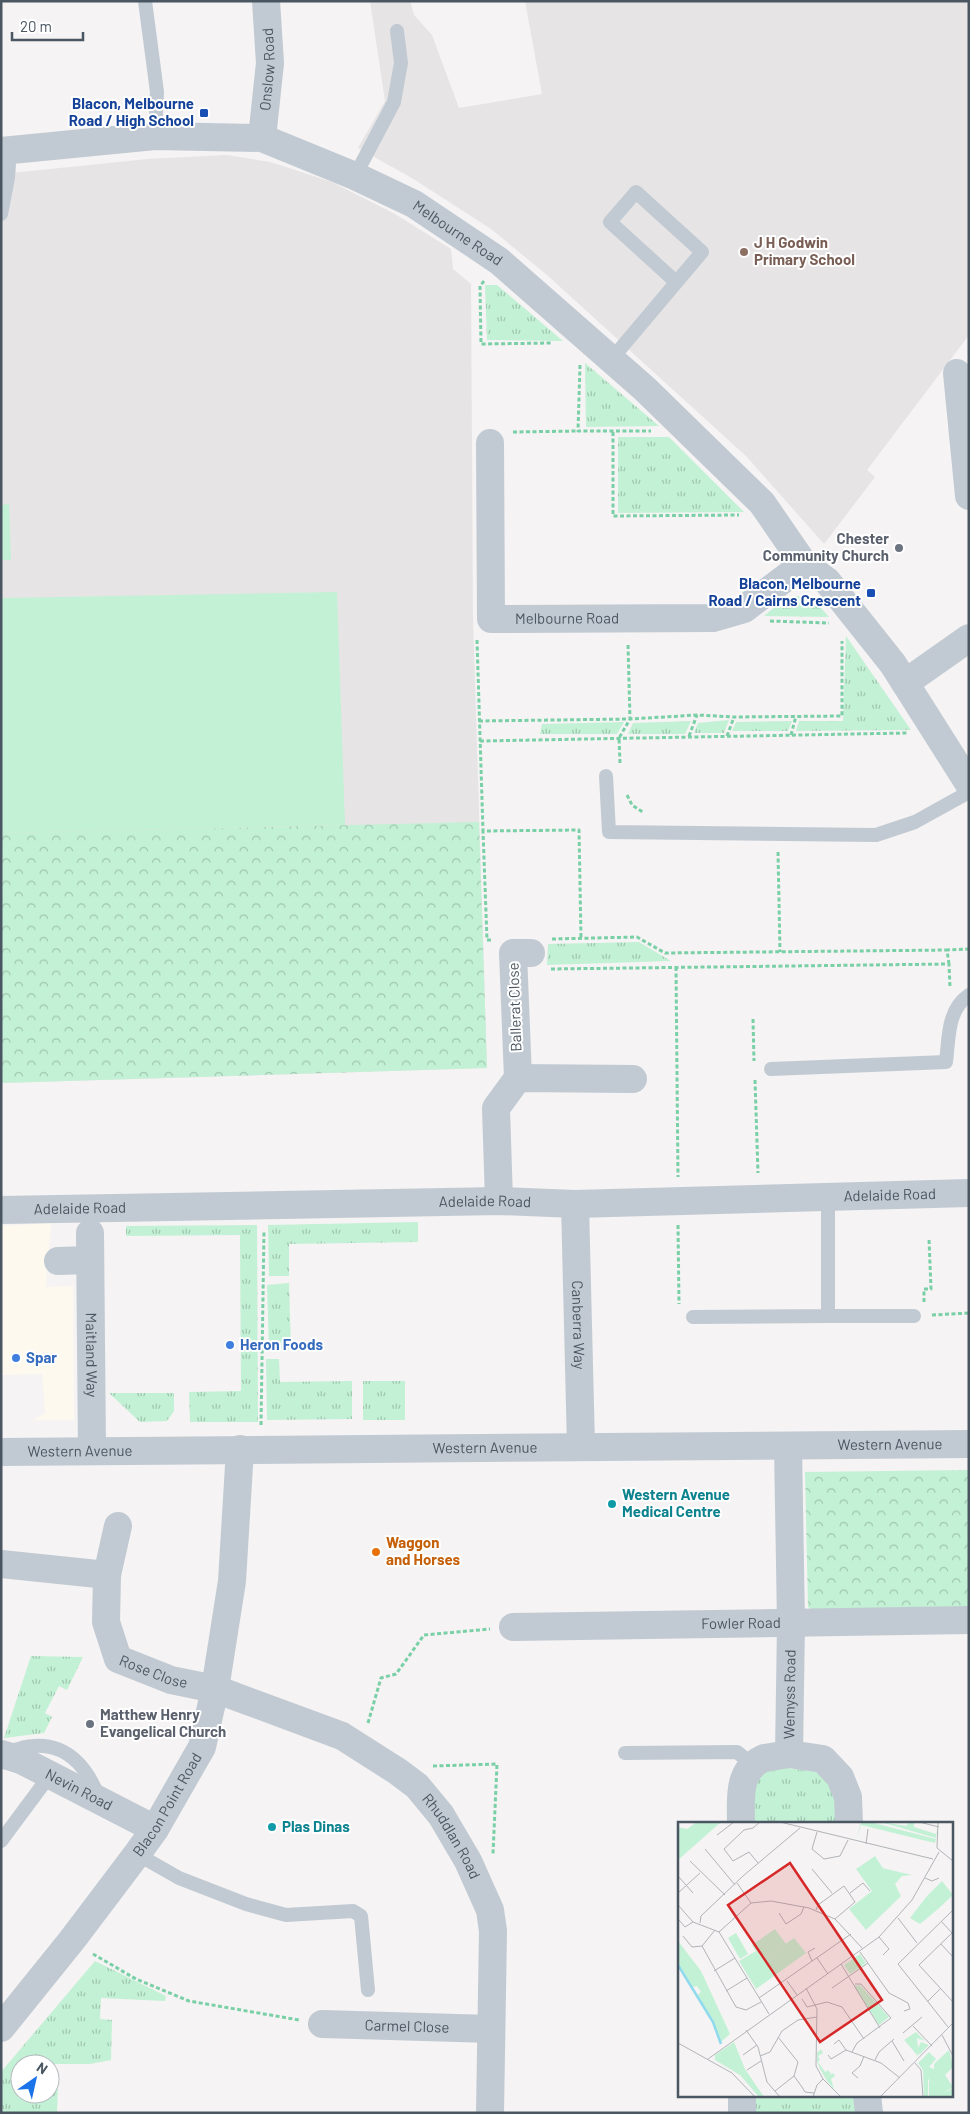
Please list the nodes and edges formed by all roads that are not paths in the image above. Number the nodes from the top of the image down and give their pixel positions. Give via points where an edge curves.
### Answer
1 (145, 1) edge
2 (266, 1) edge
3 (397, 32) dead end
4 (155, 136) junction
5 (262, 138) junction
6 (6, 150) edge
7 (355, 176) junction
8 (1, 214) edge
9 (676, 282) junction
10 (610, 361) junction
11 (957, 373) dead end
12 (490, 442) road end
13 (969, 496) edge
14 (804, 564) junction
15 (969, 638) edge
16 (904, 683) junction
17 (606, 776) dead end
18 (969, 784) edge
19 (969, 792) edge
20 (538, 954) road end
21 (969, 995) edge
22 (771, 1069) dead end
23 (518, 1078) junction
24 (633, 1079) dead end
25 (969, 1193) edge
26 (828, 1197) junction
27 (499, 1201) junction
28 (575, 1204) junction
29 (1, 1210) edge
30 (90, 1233) dead end
31 (90, 1260) junction
32 (58, 1261) dead end
33 (828, 1316) junction
34 (919, 1316) road end
35 (693, 1317) road end
36 (969, 1444) edge
37 (788, 1446) junction
38 (581, 1447) junction
39 (251, 1449) junction
40 (92, 1451) junction
41 (1, 1452) edge
42 (118, 1526) dead end
43 (1, 1564) edge
44 (107, 1575) junction
45 (969, 1620) edge
46 (791, 1624) junction
47 (513, 1627) road end
48 (215, 1689) junction
49 (1, 1754) edge
50 (625, 1754) dead end
51 (789, 1754) junction
52 (754, 1766) junction
53 (50, 1775) junction
54 (100, 1800) junction
55 (741, 1822) edge
56 (849, 1822) edge
57 (155, 1829) junction
58 (1, 1841) edge
59 (137, 1854) junction
60 (368, 1990) dead end
61 (322, 2024) road end
62 (1, 2028) edge
63 (491, 2029) junction
64 (742, 2096) edge
65 (867, 2096) edge
66 (490, 2113) edge
67 (742, 2113) edge
68 (869, 2113) edge

1 - 4 lane via 157,92
2 - 5 street, Onslow Road via 270,64
3 - 7 lane via 400,63 394,102
4 - 5 street, Melbourne Road
4 - 6 street, Melbourne Road
5 - 7 street, Melbourne Road
6 - 8 lane via 8,178
7 - 10 street, Melbourne Road via 414,204 499,261 585,342
9 - 9 lane via 702,252 636,192 610,222
9 - 10 lane
10 - 14 street, Melbourne Road via 688,430 762,503
11 - 13 street
12 - 14 street, Melbourne Road via 491,619 713,618 744,609
14 - 16 street, Melbourne Road via 827,581 848,619
15 - 16 street
16 - 18 street, Melbourne Road
17 - 19 lane via 609,832 876,835 916,822
20 - 23 street, Ballerat Close via 513,954
21 - 22 lane via 952,1015 946,1062
23 - 24 street
23 - 27 street via 496,1108
25 - 26 street, Adelaide Road
26 - 28 street, Adelaide Road
26 - 33 lane
27 - 28 street, Adelaide Road
27 - 29 street, Adelaide Road
28 - 38 street, Canberra Way
30 - 31 street, Maitland Way
31 - 32 street
31 - 40 street, Maitland Way
33 - 34 lane
33 - 35 lane
36 - 37 street, Western Avenue
37 - 38 street, Western Avenue
37 - 46 street, Wemyss Road
38 - 39 street, Western Avenue
39 - 40 street, Western Avenue
39 - 48 street, Blacon Point Road
40 - 41 street, Western Avenue
42 - 44 street, Rose Close
43 - 44 street
44 - 48 street, Rose Close via 106,1622 118,1659 172,1680
45 - 46 street, Fowler Road
46 - 47 street, Fowler Road
46 - 51 street, Wemyss Road
48 - 57 street, Blacon Point Road via 202,1747
48 - 63 street, Rhuddlan Road via 342,1736 360,1746 408,1780 441,1815 468,1861 490,1910 493,1931
49 - 53 street, Nevin Road
49 - 54 lane via 32,1746 51,1748 65,1754 86,1770
50 - 52 lane via 737,1752
51 - 52 street, Wemyss Road via 762,1759
51 - 56 street via 823,1759 840,1777 848,1797
52 - 55 street via 746,1773 741,1788
53 - 54 street, Nevin Road
53 - 58 lane
54 - 57 street, Nevin Road
57 - 59 street, Blacon Point Road
59 - 60 lane via 179,1878 246,1904 286,1915 353,1911 362,1916
59 - 62 street, Blacon Point Road
61 - 63 street, Carmel Close
63 - 66 street, Rhuddlan Road
64 - 67 street
65 - 68 street

